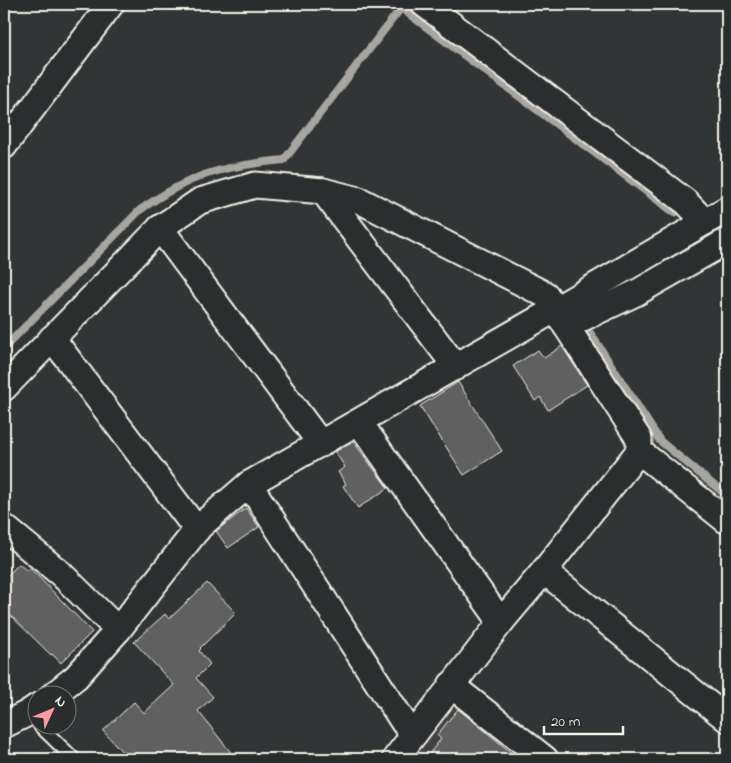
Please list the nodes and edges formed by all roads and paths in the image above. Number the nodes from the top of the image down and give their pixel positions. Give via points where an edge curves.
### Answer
1 (111, 4) edge
2 (424, 4) edge
3 (4, 146) edge
4 (323, 191) junction
5 (727, 209) edge
6 (705, 222) junction
7 (160, 228) junction
8 (727, 241) edge
9 (561, 317) junction
10 (52, 338) junction
11 (456, 367) junction
12 (4, 388) edge
13 (359, 422) junction
14 (321, 444) junction
15 (639, 451) junction
16 (249, 484) junction
17 (727, 521) edge
18 (4, 527) edge
19 (196, 530) junction
20 (544, 571) junction
21 (501, 622) junction
22 (118, 630) junction
23 (452, 685) junction
24 (65, 686) edge
25 (28, 719) edge
26 (727, 719) edge
27 (4, 726) edge
28 (415, 733) junction
29 (53, 736) edge
30 (74, 759) edge
31 (395, 759) edge
32 (545, 759) edge

1 - 3 street
2 - 6 street via 686,202
4 - 7 street via 255,186 200,201
4 - 9 street via 359,200 546,295
4 - 11 street
5 - 6 street
6 - 9 street
7 - 10 street
7 - 14 street
8 - 9 street via 636,293
9 - 11 street
9 - 15 street via 639,439
10 - 12 street
10 - 19 street
11 - 13 street
13 - 14 street
13 - 21 street
14 - 16 street
15 - 17 street
15 - 20 street
16 - 19 street
16 - 28 street via 404,723
18 - 22 street via 61,574
19 - 22 street
20 - 21 street
20 - 26 street
21 - 23 street
22 - 24 street
23 - 28 street
23 - 32 street
25 - 27 street
28 - 31 street
29 - 30 lane

